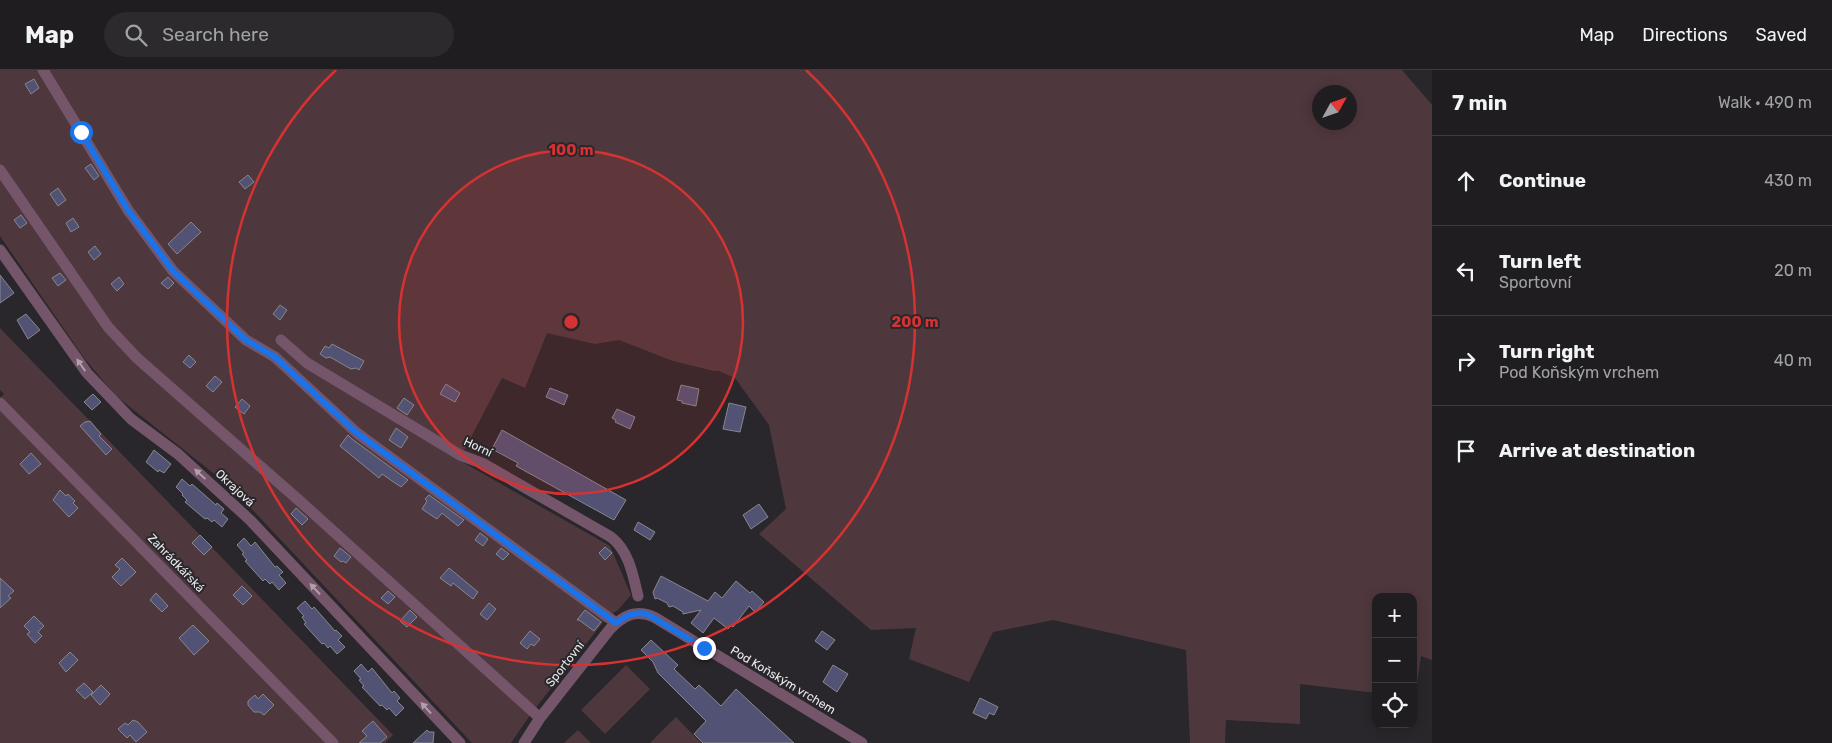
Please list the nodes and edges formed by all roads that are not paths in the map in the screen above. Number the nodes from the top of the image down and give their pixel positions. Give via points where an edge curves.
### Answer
1 (43, 70) edge
2 (0, 170) edge
3 (0, 250) edge
4 (281, 340) dead end
5 (0, 403) edge
6 (638, 596) dead end
7 (637, 613) joint
8 (616, 623) junction
9 (540, 718) junction
10 (333, 743) edge
11 (460, 743) edge
12 (524, 743) edge
13 (862, 743) edge

1 - 8 street via 128,210 173,271 246,340 275,357 357,433
2 - 9 street via 108,327 137,358
11 -> 3 street, Okrajová via 250,520 178,454 131,419 87,373
4 - 6 street, Horní via 307,363 460,455 484,464 611,537 624,550
5 - 10 street, Zahrádkářská
7 - 8 street, Sportovní
7 - 13 street, Pod Koňským vrchem via 654,617
8 - 9 street, Sportovní
9 - 12 street, Sportovní

